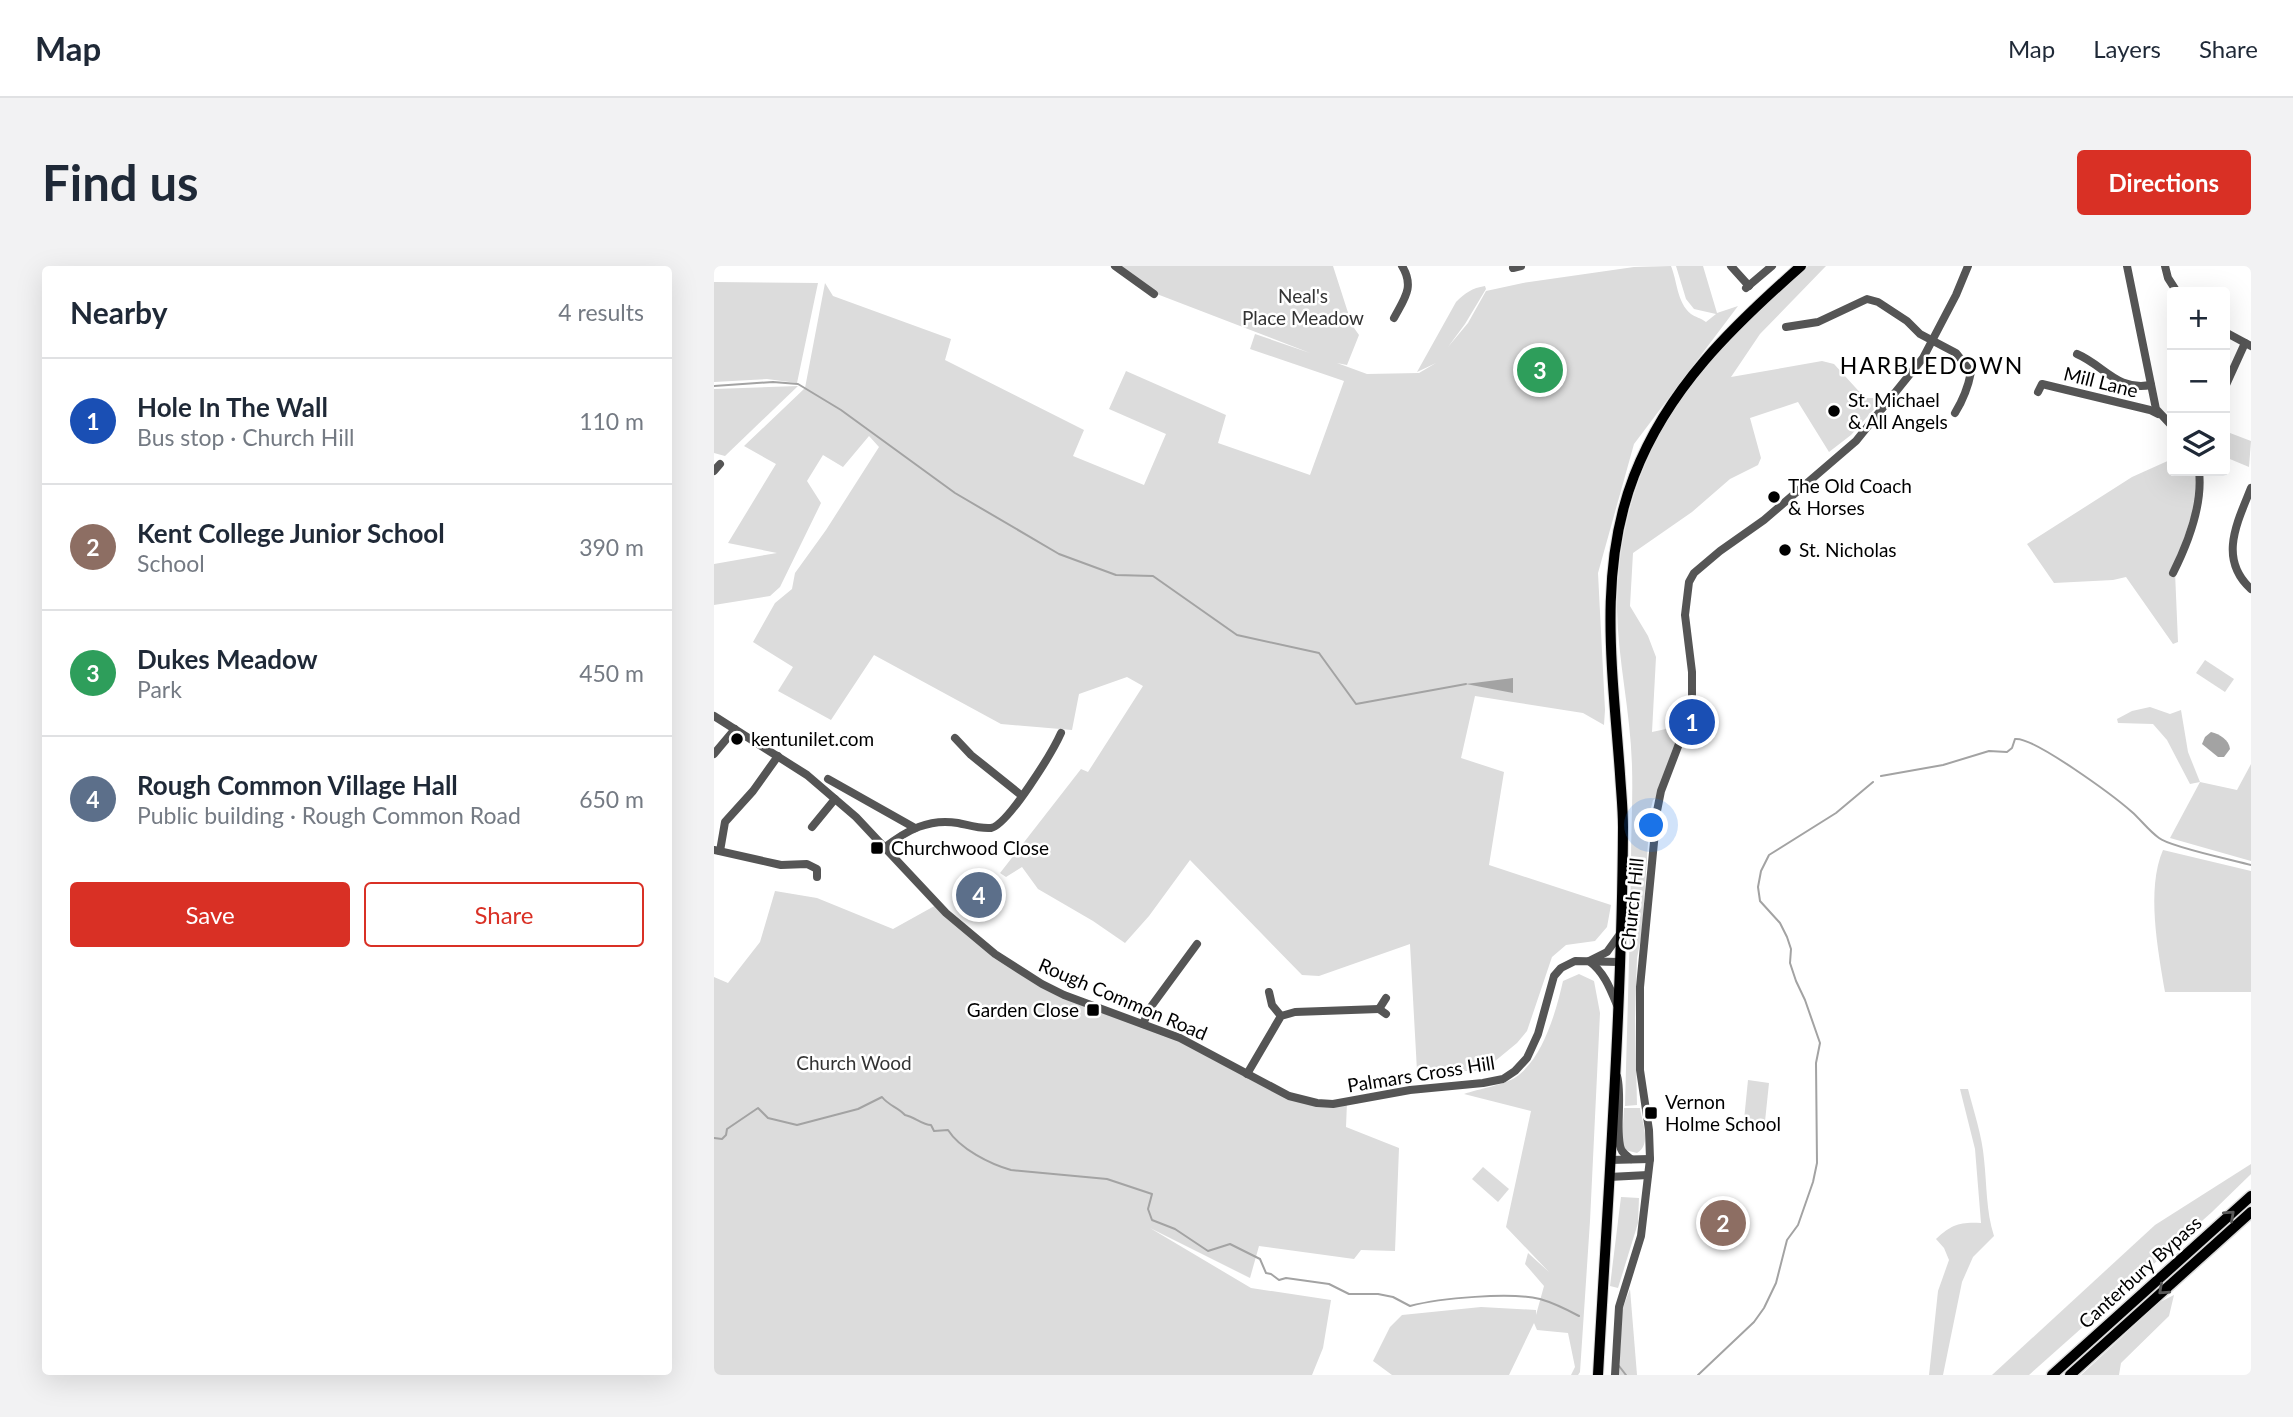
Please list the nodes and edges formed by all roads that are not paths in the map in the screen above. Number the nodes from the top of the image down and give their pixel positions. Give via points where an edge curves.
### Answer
1 (1115, 266) edge
2 (1402, 266) edge
3 (1731, 266) edge
4 (1772, 266) edge
5 (1801, 266) edge
6 (1968, 266) edge
7 (2127, 266) edge
8 (2165, 266) edge
9 (2174, 287) edge
10 (1154, 294) dead end
11 (1394, 318) dead end
12 (1786, 327) dead end
13 (2230, 335) edge
14 (1932, 341) junction
15 (2248, 344) edge
16 (2077, 354) dead end
17 (2230, 378) edge
18 (2151, 385) junction
19 (2038, 392) dead end
20 (1955, 413) dead end
21 (2160, 415) junction
22 (2167, 421) edge
23 (2199, 476) edge
24 (2251, 488) edge
25 (2173, 573) dead end
26 (2251, 589) edge
27 (714, 716) edge
28 (735, 729) junction
29 (1060, 733) dead end
30 (955, 738) dead end
31 (714, 754) edge
32 (778, 756) junction
33 (828, 779) dead end
34 (846, 791) junction
35 (1021, 795) junction
36 (837, 801) junction
37 (812, 827) dead end
38 (915, 828) junction
39 (884, 848) junction
40 (717, 850) edge
41 (817, 877) dead end
42 (1621, 933) junction
43 (1197, 944) dead end
44 (1589, 961) junction
45 (1619, 962) junction
46 (1269, 992) dead end
47 (1386, 998) dead end
48 (1618, 1008) junction
49 (1281, 1016) junction
50 (1143, 1024) junction
51 (1616, 1070) junction
52 (1247, 1074) junction
53 (1631, 1159) junction
54 (1650, 1159) junction
55 (1610, 1160) junction
56 (1648, 1175) junction
57 (1609, 1177) junction
58 (2251, 1196) edge
59 (2251, 1212) edge
60 (1598, 1375) edge
61 (1615, 1375) edge
62 (2052, 1375) edge
63 (2070, 1375) edge

1 - 10 street
2 - 11 street via 1409,286
3 - 4 street via 1747,287
5 - 42 main road via 1700,363 1676,396 1651,437 1620,519 1610,589 1623,815
6 - 14 street
7 - 18 street, Mill Lane
8 - 9 street
12 - 14 street via 1818,323 1867,299
13 - 15 street
14 - 20 street via 1956,353 1971,372
14 - 54 street, Church Hill via 1856,441 1765,520 1703,564 1689,582 1685,615 1692,704 1658,808 1640,987 1640,1070
15 - 17 street
16 - 18 street, Mill Lane via 2125,385
18 - 21 street, Mill Lane
19 - 21 street, Mill Lane via 2042,384
21 - 22 street, Mill Lane
23 - 25 street via 2200,495
24 - 26 street via 2232,550 2235,569
27 - 28 street, Rough Common Road
28 - 31 street
28 - 32 street, Rough Common Road
29 - 35 street via 1035,780
30 - 35 street
32 - 36 street, Rough Common Road
32 - 40 street via 725,822
33 - 34 street
34 - 36 street
34 - 38 street
35 - 38 street via 995,827 944,821
36 - 37 street
36 - 39 street, Rough Common Road
38 - 39 street
39 - 50 street, Rough Common Road via 946,913 995,954 1064,995
40 - 41 street via 781,865 807,864 817,869
42 - 44 street via 1607,952
42 - 45 main road
43 - 50 street
44 - 45 street, Palmars Cross Hill
44 - 48 street via 1604,976
44 - 52 street, Palmars Cross Hill via 1575,961 1557,972 1527,1058 1503,1079 1317,1104 1289,1096
45 - 48 main road
46 - 49 street
47 - 49 street via 1382,1012 1303,1011
48 - 51 main road
49 - 52 street
50 - 52 street, Rough Common Road
51 - 53 street via 1621,1088 1620,1146
51 - 55 main road
53 - 54 street
53 - 55 street
54 - 56 street
55 - 57 main road
56 - 57 street
56 - 61 street via 1641,1236 1619,1307
57 - 60 main road
62 -> 58 highway, Canterbury Bypass
59 -> 63 highway, Canterbury Bypass

